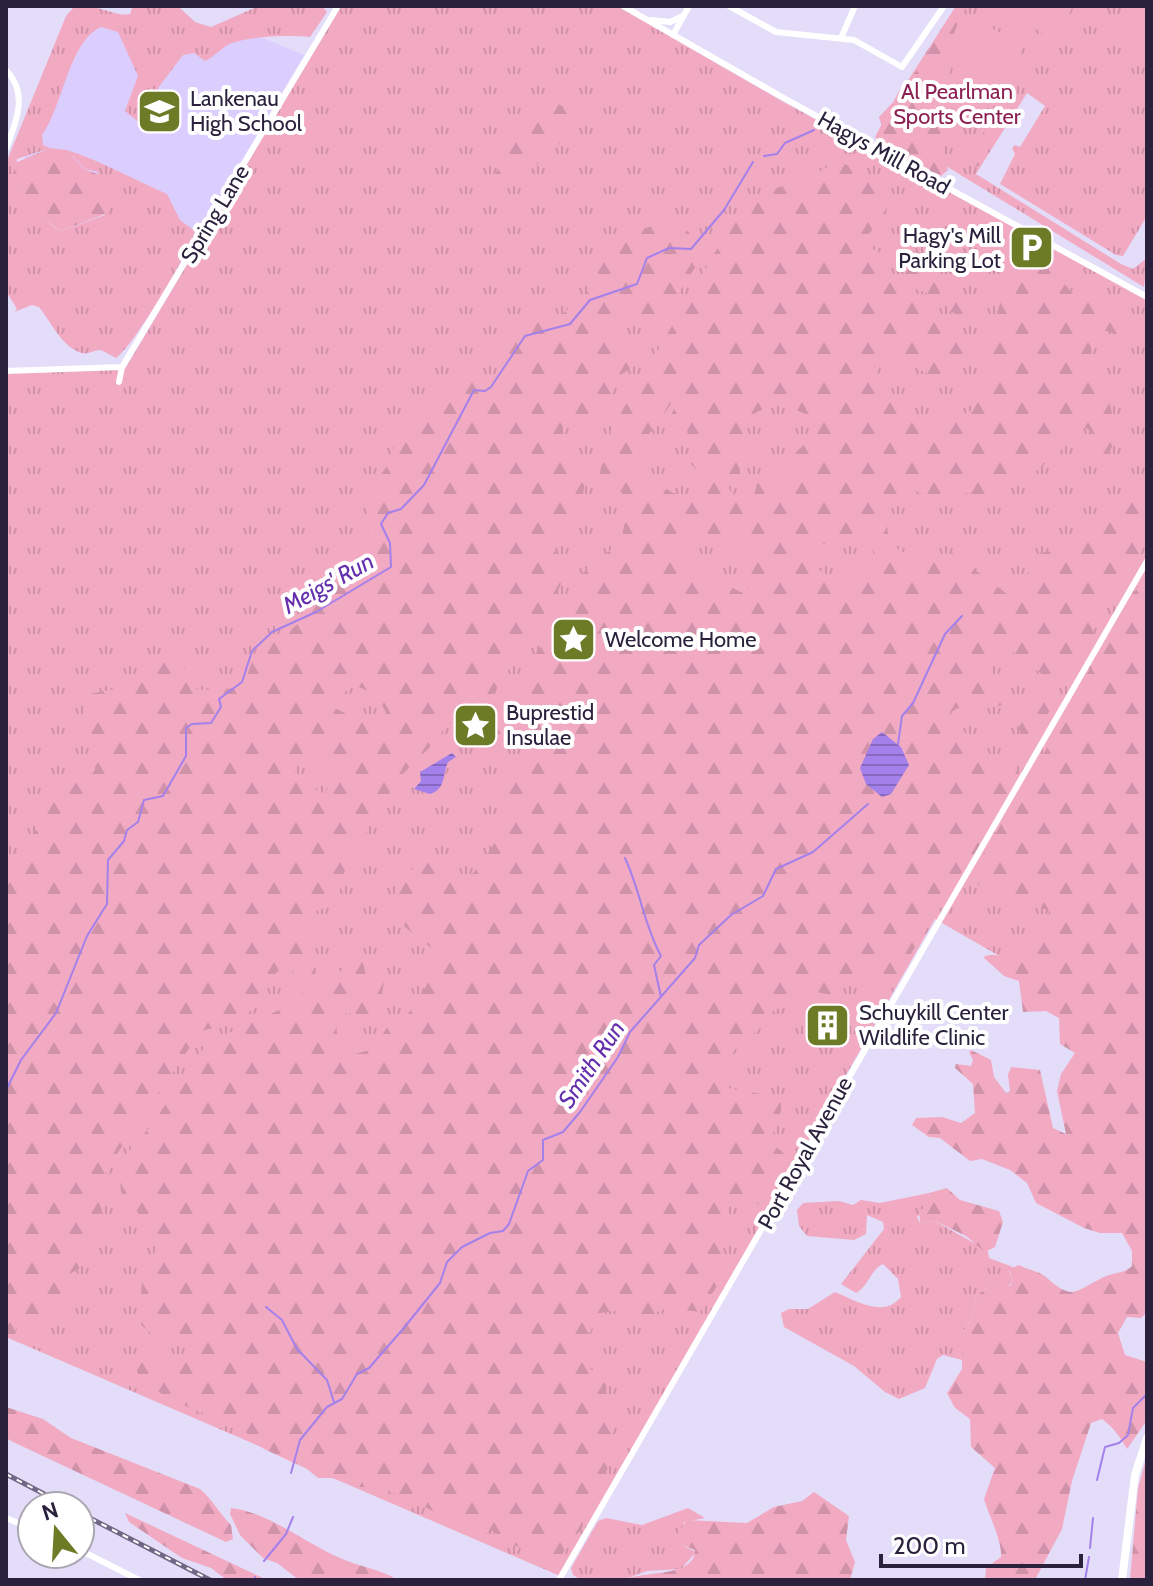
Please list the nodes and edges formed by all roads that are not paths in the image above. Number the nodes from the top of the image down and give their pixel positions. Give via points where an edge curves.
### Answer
1 (338, 6) edge
2 (623, 6) edge
3 (689, 6) edge
4 (729, 6) edge
5 (855, 6) edge
6 (944, 6) edge
7 (683, 16) junction
8 (647, 19) junction
9 (673, 35) junction
10 (841, 38) junction
11 (6, 70) edge
12 (6, 149) edge
13 (1147, 297) edge
14 (122, 367) junction
15 (6, 371) edge
16 (119, 382) dead end
17 (1147, 561) edge
18 (1147, 1438) edge
19 (96, 1558) edge
20 (139, 1580) edge
21 (559, 1580) edge
22 (1122, 1580) edge

1 - 14 street, Spring Lane
2 - 8 street, Hagys Mill Road
3 - 7 street
4 - 10 street via 776,32
5 - 10 street
6 - 10 street via 905,67
7 - 8 street via 670,22
7 - 9 street
8 - 9 street, Hagys Mill Road
9 - 13 street, Hagys Mill Road
11 - 12 street via 20,99
14 - 15 street
14 - 16 street, Spring Lane
17 - 21 street, Port Royal Avenue
18 - 22 main road via 1135,1475
19 - 20 street

